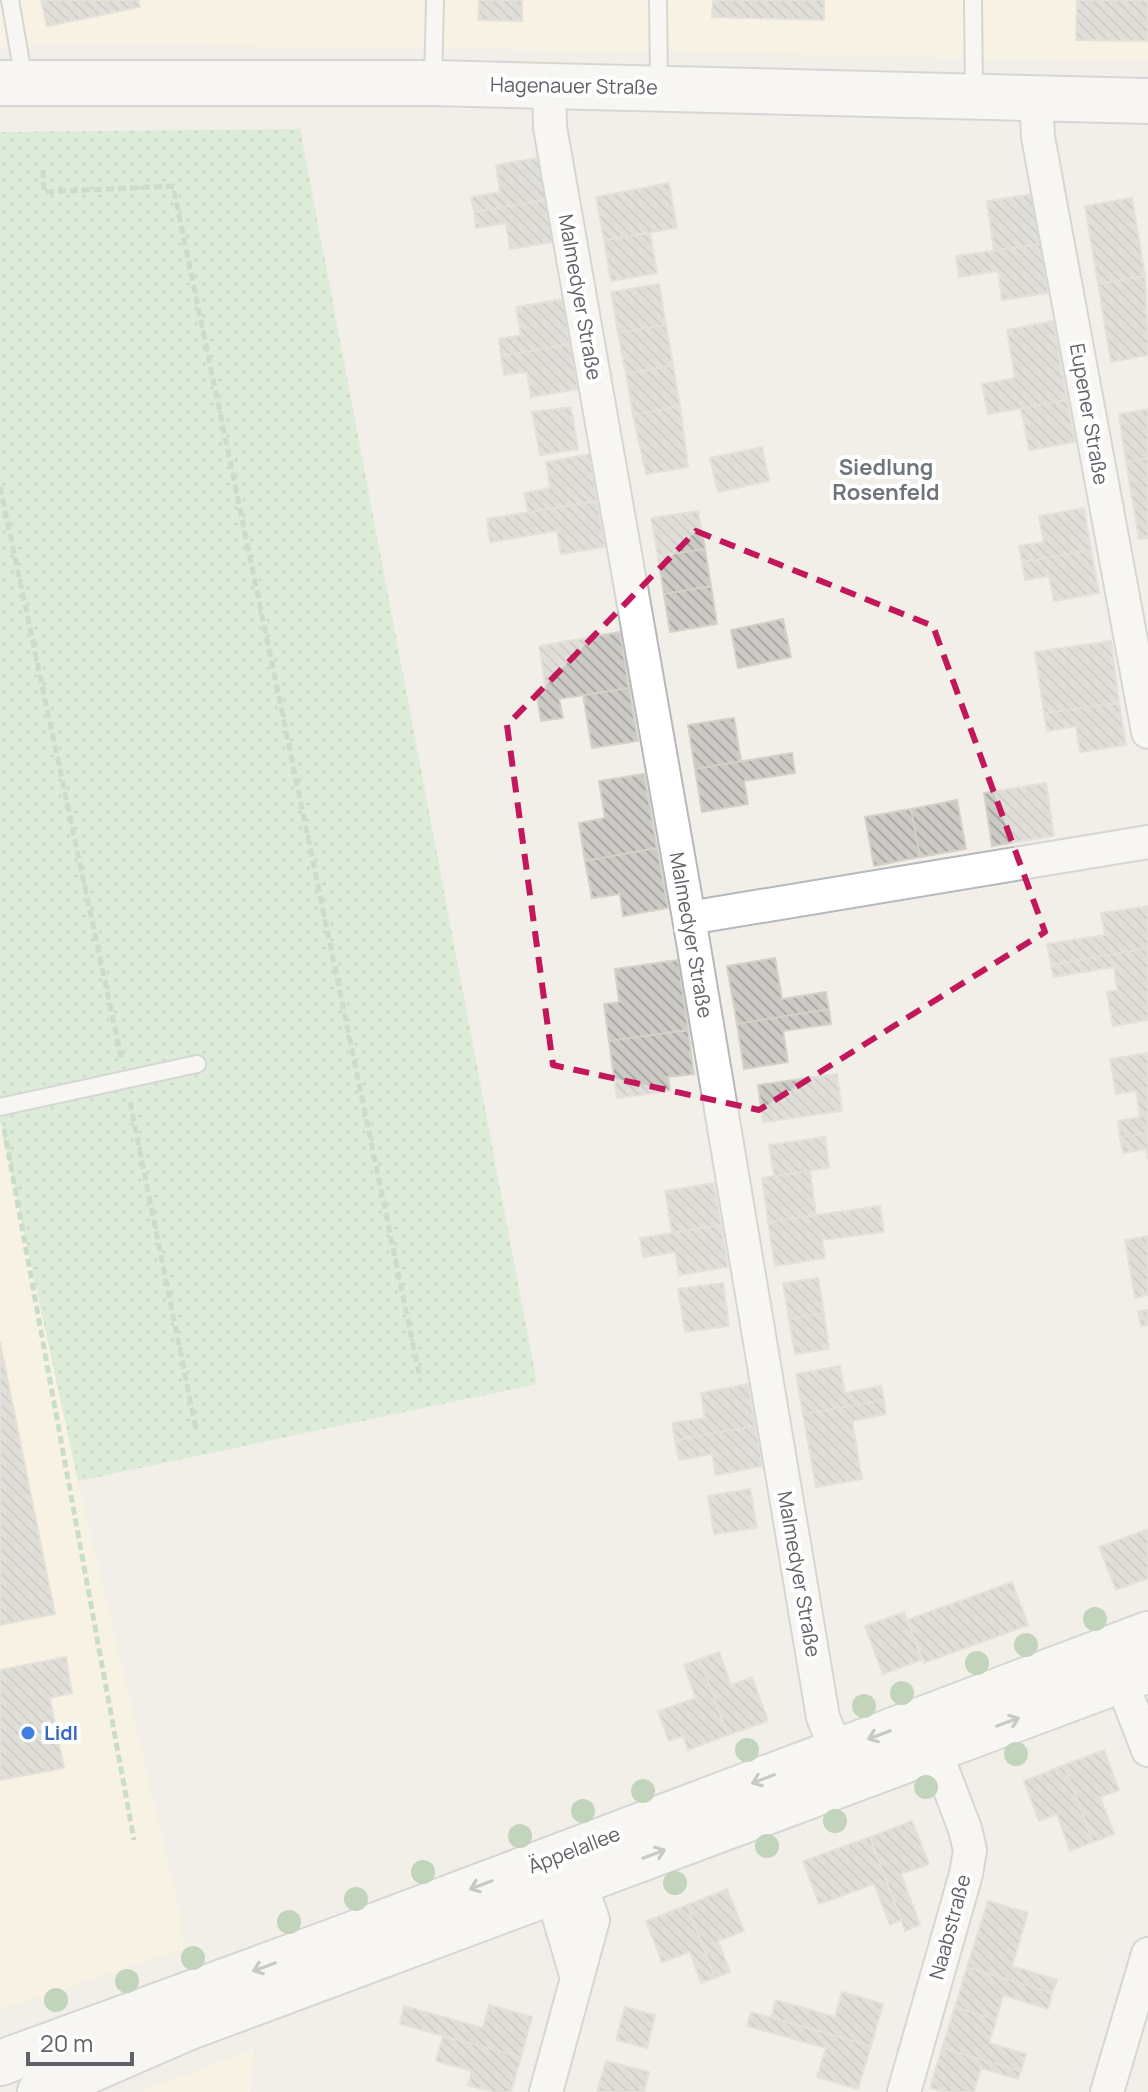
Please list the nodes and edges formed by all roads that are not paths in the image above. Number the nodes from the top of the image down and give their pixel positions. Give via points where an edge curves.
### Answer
1 (10, 0) edge
2 (435, 0) edge
3 (658, 0) edge
4 (973, 0) edge
5 (12, 83) edge
6 (433, 83) junction
7 (549, 85) junction
8 (659, 87) junction
9 (974, 94) junction
10 (1036, 96) junction
11 (1148, 101) edge
12 (1148, 732) edge
13 (1148, 842) edge
14 (689, 918) junction
15 (197, 1064) dead end
16 (1, 1116) edge
17 (1131, 1658) edge
18 (929, 1734) junction
19 (1148, 1750) edge
20 (842, 1767) junction
21 (562, 1877) junction
22 (1148, 1954) edge
23 (0, 2063) edge
24 (40, 2092) edge
25 (546, 2092) edge
26 (904, 2092) edge
27 (1107, 2092) edge

1 - 5 lane
2 - 6 lane
3 - 8 lane
4 - 9 lane
5 - 6 main road, Hagenauer Straße
6 - 7 main road, Hagenauer Straße
7 - 8 main road, Hagenauer Straße
7 - 14 street, Malmedyer Straße via 553,143
8 - 9 main road, Hagenauer Straße
9 - 10 main road, Hagenauer Straße
10 - 11 main road, Hagenauer Straße
10 - 12 street, Eupener Straße via 1038,137
13 - 14 street
14 - 20 street, Malmedyer Straße via 823,1717
15 - 16 lane
17 - 18 main road, Äppelallee
17 - 19 street
18 - 20 main road, Äppelallee
18 - 26 street, Naabstraße via 970,1850
20 - 21 main road, Äppelallee
21 -> 23 main road, Äppelallee
21 - 24 main road, Äppelallee
21 - 25 street via 577,1978
22 - 27 street

